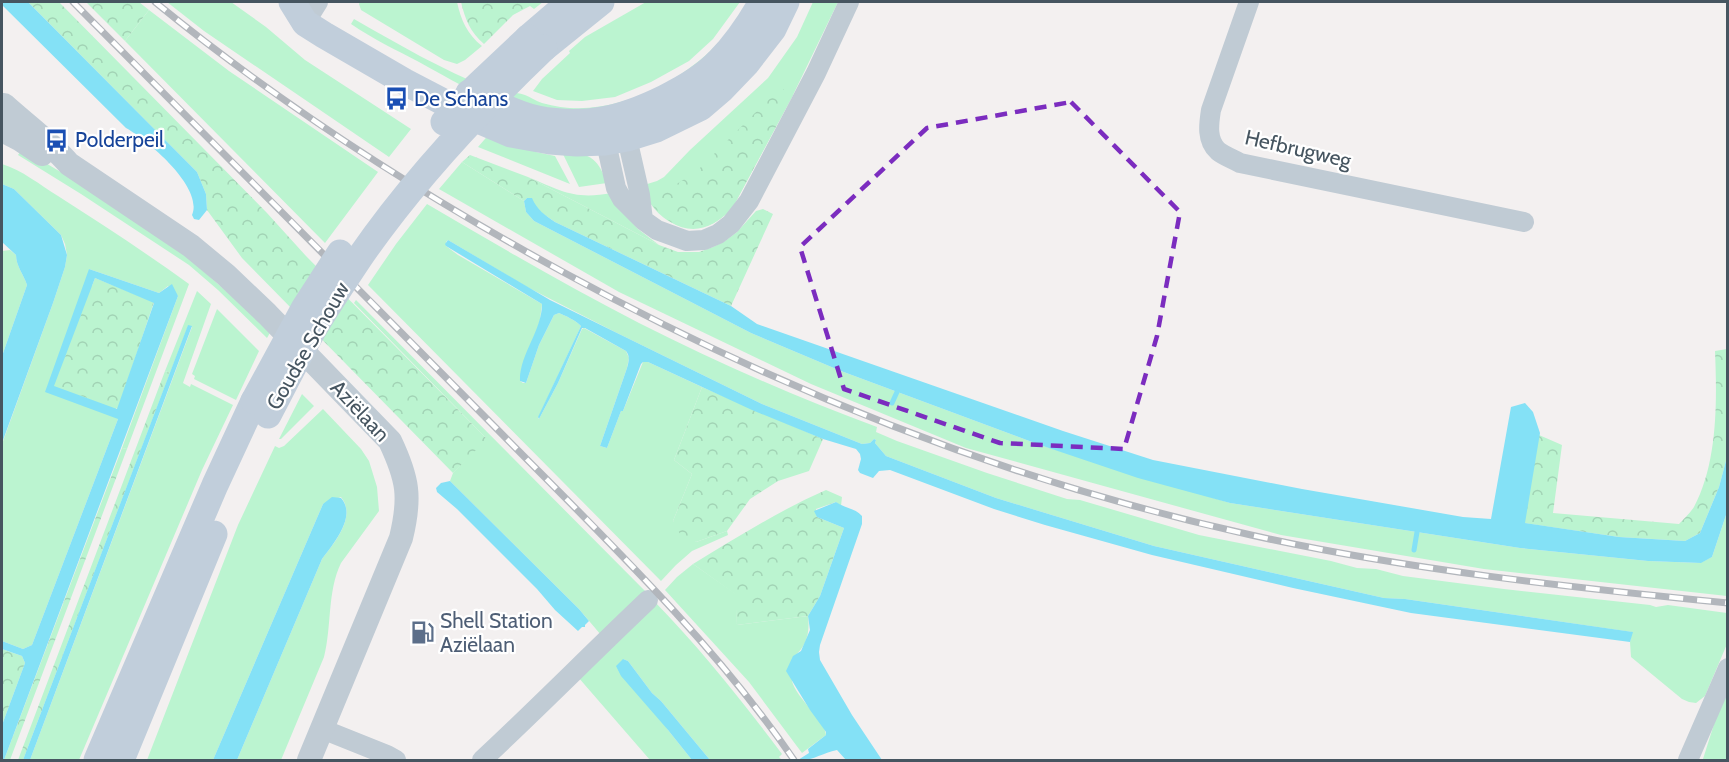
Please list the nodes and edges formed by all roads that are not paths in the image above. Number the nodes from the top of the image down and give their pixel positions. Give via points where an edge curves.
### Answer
1 (570, 2) edge
2 (601, 2) edge
3 (762, 2) edge
4 (786, 2) edge
5 (849, 2) edge
6 (1249, 2) edge
7 (306, 7) edge
8 (536, 43) junction
9 (2, 99) edge
10 (614, 129) junction
11 (2, 130) edge
12 (69, 164) junction
13 (1524, 222) dead end
14 (261, 408) junction
15 (648, 600) dead end
16 (1728, 668) edge
17 (322, 729) junction
18 (97, 760) edge
19 (121, 760) edge
20 (309, 760) edge
21 (396, 760) edge
22 (482, 760) edge
23 (1688, 760) edge

1 - 8 main road, Goudse Schouw
2 - 8 main road, Goudse Schouw
3 - 10 main road via 719,62
4 - 10 main road via 773,29 746,64 701,107 656,129
5 - 10 street via 749,201 718,234 687,241 657,230 622,199 616,188
6 - 13 street, Hefbrugweg via 1211,110 1208,128 1217,151 1240,162
7 - 10 main road via 405,82 511,134 577,143
8 - 14 main road, Goudse Schouw, bridge via 476,87 392,183 305,307
9 - 12 street, Aziëlaan
11 - 12 street, Aziëlaan via 46,157
12 - 17 street, Aziëlaan via 191,246 226,275 390,441 400,462 408,493 401,538
14 - 18 main road, Goudse Schouw via 215,485
14 - 19 main road, Goudse Schouw via 231,492
15 - 22 street
16 - 23 street
17 - 20 street, Aziëlaan
17 - 21 street

